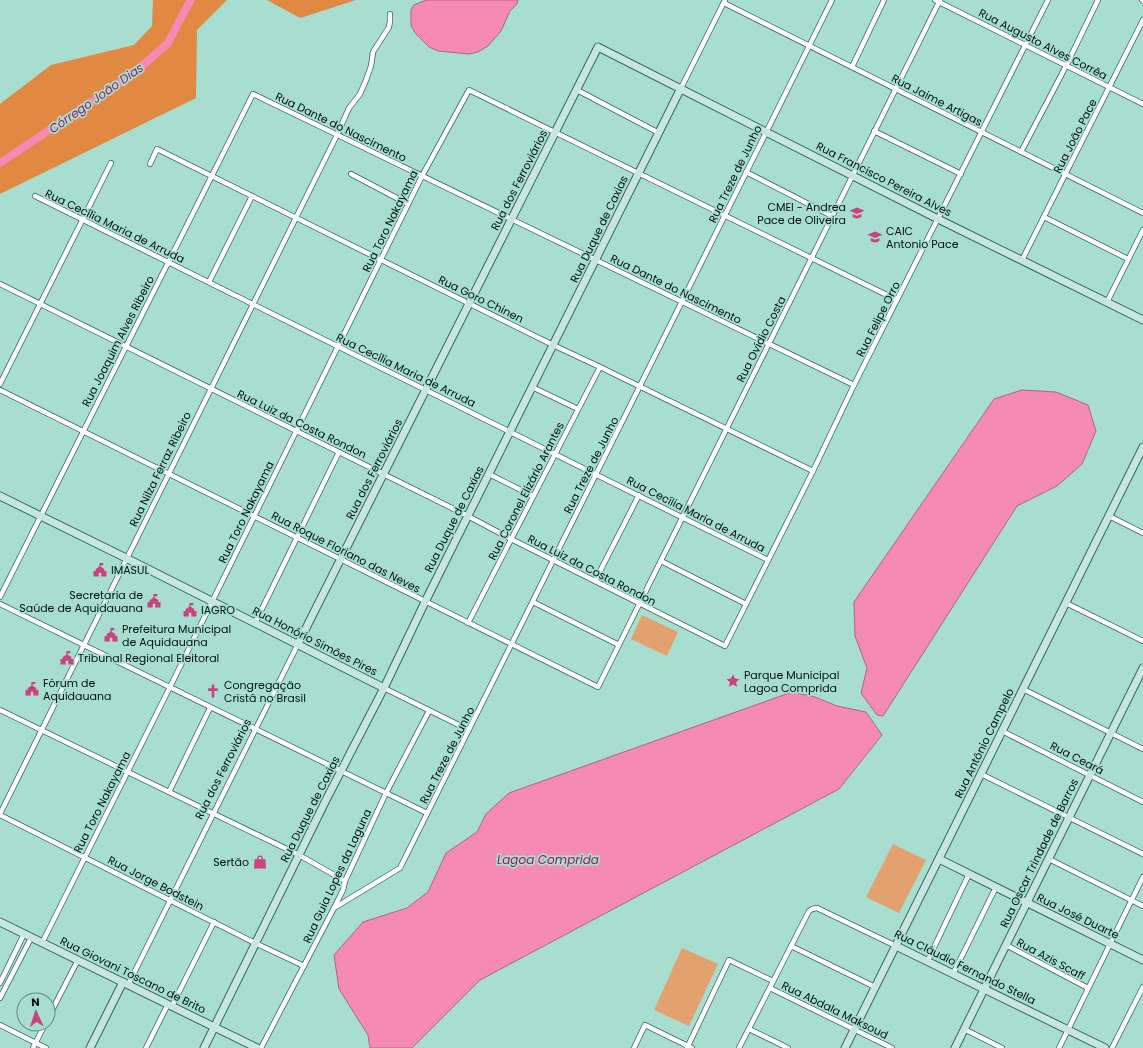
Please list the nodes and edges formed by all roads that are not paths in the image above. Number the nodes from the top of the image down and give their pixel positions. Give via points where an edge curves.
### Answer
1 (832, 0) edge
2 (884, 0) edge
3 (1048, 0) edge
4 (1098, 0) edge
5 (938, 1) edge
6 (725, 2) edge
7 (390, 14) dead end
8 (1143, 20) edge
9 (1025, 45) junction
10 (809, 46) junction
11 (1066, 66) junction
12 (852, 67) junction
13 (1109, 87) junction
14 (681, 88) junction
15 (896, 89) junction
16 (577, 90) junction
17 (253, 94) joint
18 (1143, 104) edge
19 (766, 131) junction
20 (555, 132) junction
21 (874, 132) junction
22 (982, 132) junction
23 (659, 133) junction
24 (337, 134) junction
25 (1021, 152) junction
26 (111, 163) dead end
27 (150, 164) dead end
28 (746, 172) junction
29 (351, 174) dead end
30 (638, 174) junction
31 (961, 174) junction
32 (1066, 174) junction
33 (853, 175) junction
34 (211, 176) junction
35 (422, 176) junction
36 (35, 196) dead end
37 (252, 196) junction
38 (408, 204) junction
39 (1143, 213) edge
40 (725, 216) junction
41 (832, 216) junction
42 (296, 218) junction
43 (1044, 218) junction
44 (512, 219) junction
45 (938, 219) junction
46 (83, 220) junction
47 (1143, 230) edge
48 (811, 258) junction
49 (1128, 259) junction
50 (381, 260) junction
51 (595, 260) junction
52 (1022, 260) junction
53 (168, 262) junction
54 (209, 282) junction
55 (0, 284) edge
56 (897, 300) junction
57 (682, 302) junction
58 (1107, 302) junction
59 (40, 304) junction
60 (253, 304) junction
61 (469, 304) junction
62 (1143, 320) edge
63 (768, 344) junction
64 (553, 345) junction
65 (126, 346) junction
66 (338, 346) junction
67 (600, 367) junction
68 (0, 384) edge
69 (854, 385) junction
70 (532, 387) junction
71 (640, 387) junction
72 (210, 388) junction
73 (0, 390) edge
74 (426, 390) junction
75 (578, 409) junction
76 (726, 429) junction
77 (83, 431) junction
78 (296, 431) junction
79 (510, 431) junction
80 (1143, 447) edge
81 (339, 452) junction
82 (555, 454) junction
83 (813, 471) junction
84 (168, 474) junction
85 (384, 474) junction
86 (489, 474) junction
87 (597, 474) junction
88 (639, 495) junction
89 (0, 496) edge
90 (533, 496) junction
91 (41, 516) junction
92 (468, 516) junction
93 (1109, 516) junction
94 (254, 517) junction
95 (683, 517) junction
96 (1143, 533) edge
97 (296, 538) junction
98 (511, 539) junction
99 (126, 558) junction
100 (341, 560) junction
101 (554, 560) junction
102 (768, 560) junction
103 (661, 561) junction
104 (595, 581) junction
105 (0, 597) edge
106 (212, 601) junction
107 (424, 602) junction
108 (533, 602) junction
109 (1066, 602) junction
110 (0, 604) edge
111 (639, 604) junction
112 (746, 604) junction
113 (256, 623) junction
114 (468, 623) junction
115 (1143, 641) edge
116 (298, 644) junction
117 (512, 644) junction
118 (84, 645) junction
119 (619, 645) junction
120 (725, 646) joint
121 (1143, 668) edge
122 (170, 687) junction
123 (598, 687) joint
124 (384, 688) junction
125 (1023, 689) junction
126 (210, 708) junction
127 (0, 710) edge
128 (429, 711) junction
129 (255, 729) junction
130 (469, 730) junction
131 (42, 731) junction
132 (1002, 731) junction
133 (1110, 733) junction
134 (1143, 749) edge
135 (340, 771) junction
136 (127, 772) junction
137 (981, 774) junction
138 (1090, 774) junction
139 (169, 792) junction
140 (386, 793) junction
141 (1143, 802) edge
142 (213, 813) junction
143 (427, 813) junction
144 (0, 815) edge
145 (1069, 816) junction
146 (1143, 854) edge
147 (299, 855) junction
148 (84, 857) junction
149 (939, 859) junction
150 (1049, 859) junction
151 (969, 874) junction
152 (1143, 877) edge
153 (345, 881) junction
154 (996, 887) junction
155 (170, 900) junction
156 (1132, 900) junction
157 (1027, 902) junction
158 (1143, 906) edge
159 (334, 908) junction
160 (0, 922) edge
161 (214, 922) junction
162 (24, 934) junction
163 (31, 938) junction
164 (42, 943) junction
165 (256, 943) junction
166 (1111, 944) junction
167 (1006, 945) junction
168 (791, 946) junction
169 (896, 946) junction
170 (78, 960) junction
171 (1143, 960) edge
172 (928, 962) junction
173 (304, 966) junction
174 (953, 974) junction
175 (773, 981) junction
176 (0, 983) edge
177 (125, 983) junction
178 (875, 987) junction
179 (1143, 987) edge
180 (770, 988) junction
181 (1088, 988) junction
182 (984, 989) junction
183 (0, 998) edge
184 (56, 1003) edge
185 (170, 1005) junction
186 (0, 1025) edge
187 (215, 1027) junction
188 (749, 1029) junction
189 (854, 1029) junction
190 (964, 1029) junction
191 (1068, 1030) junction
192 (41, 1032) edge
193 (35, 1043) junction
194 (689, 1047) edge
195 (33, 1048) edge
196 (46, 1048) edge
197 (90, 1048) edge
198 (146, 1048) edge
199 (204, 1048) edge
200 (257, 1048) edge
201 (261, 1048) edge
202 (634, 1048) edge
203 (739, 1048) edge
204 (788, 1048) edge
205 (845, 1048) edge
206 (892, 1048) edge
207 (955, 1048) edge
208 (1002, 1048) edge
209 (1059, 1048) edge
210 (1105, 1048) edge
211 (1112, 1048) edge

1 - 10 street, Rua Treze de Junho
2 - 12 street
3 - 9 street, Rua Felipe Orro
4 - 11 street
5 - 9 street, Rua Augusto Alves Corrêa
5 - 15 street, Rua Ovídio Costa
6 - 10 street, Rua Jaime Artigas
6 - 14 street, Rua Duque de Caxias
7 - 24 street, Rua Nilza Ferraz Ribeiro via 389,27 373,52 371,66 360,94 349,108
8 - 13 street, Rua João Pace
9 - 11 street, Rua Augusto Alves Corrêa
9 - 22 street, Rua Felipe Orro
10 - 12 street, Rua Jaime Artigas
10 - 19 street, Rua Treze de Junho
11 - 13 street, Rua Augusto Alves Corrêa
11 - 25 street
12 - 15 street, Rua Jaime Artigas
13 - 18 street, Rua Augusto Alves Corrêa
13 - 32 street, Rua João Pace
14 - 16 main road, Rua dos Ferroviários via 598,47
14 - 19 main road, Rua Francisco Pereira Alves
14 - 23 main road, Rua Duque de Caxias
15 - 21 street, Rua Ovídio Costa
15 - 22 street, Rua Jaime Artigas
16 - 20 main road, Rua dos Ferroviários
16 - 23 street
17 - 24 street, Rua Dante do Nascimento
17 - 34 street, Rua Joaquim Alves Ribeiro
19 - 28 street, Rua Treze de Junho
19 - 33 main road, Rua Francisco Pereira Alves
20 - 30 street
20 - 35 street, Rua Toro Nakayama via 469,90
20 - 44 main road, Rua dos Ferroviários
21 - 31 street
21 - 33 street, Rua Ovídio Costa
22 - 25 street, Rua Jaime Artigas
22 - 31 street, Rua Felipe Orro
23 - 30 main road, Rua Duque de Caxias
24 - 35 street, Rua Dante do Nascimento
24 - 42 street, Rua Nilza Ferraz Ribeiro
25 - 32 street, Rua Jaime Artigas
26 - 46 street
27 - 34 street, Rua Goro Chinen via 157,149
28 - 40 street, Rua Treze de Junho
28 - 41 street
29 - 38 street
30 - 40 street
30 - 51 main road, Rua Duque de Caxias
31 - 45 street, Rua Felipe Orro
32 - 39 street, Rua Jaime Artigas
32 - 43 street, Rua João Pace
33 - 41 street, Rua Ovídio Costa
33 - 45 main road, Rua Francisco Pereira Alves
34 - 37 street, Rua Goro Chinen
34 - 53 street, Rua Joaquim Alves Ribeiro
35 - 38 street, Rua Toro Nakayama
35 - 44 street, Rua Dante do Nascimento
36 - 46 street, Rua Cecília Maria de Arruda
37 - 42 street, Rua Goro Chinen
37 - 54 street
38 - 50 street, Rua Toro Nakayama
40 - 48 street
40 - 57 street, Rua Treze de Junho
41 - 48 street, Rua Ovídio Costa
42 - 50 street, Rua Goro Chinen
42 - 60 street, Rua Nilza Ferraz Ribeiro
43 - 49 street
43 - 52 street, Rua João Pace
44 - 51 street, Rua Dante do Nascimento
44 - 61 main road, Rua dos Ferroviários
45 - 52 main road, Rua Francisco Pereira Alves
45 - 56 street, Rua Felipe Orro
46 - 53 street, Rua Cecília Maria de Arruda
46 - 59 street
47 - 49 street
48 - 56 street
48 - 63 street, Rua Ovídio Costa
49 - 58 street
50 - 61 street, Rua Goro Chinen
50 - 66 street, Rua Toro Nakayama
51 - 57 street, Rua Dante do Nascimento
51 - 64 main road, Rua Duque de Caxias
52 - 58 main road, Rua Francisco Pereira Alves
53 - 54 street, Rua Cecília Maria de Arruda
53 - 65 street, Rua Joaquim Alves Ribeiro
54 - 60 street, Rua Cecília Maria de Arruda
55 - 59 street, Rua Luiz da Costa Rondon
56 - 69 street, Rua Felipe Orro
57 - 63 street, Rua Dante do Nascimento
57 - 71 street, Rua Treze de Junho
58 - 62 main road, Rua Francisco Pereira Alves
59 - 65 street, Rua Luiz da Costa Rondon
59 - 68 street
60 - 66 street, Rua Cecília Maria de Arruda
60 - 72 street, Rua Nilza Ferraz Ribeiro
61 - 64 street, Rua Goro Chinen
61 - 74 main road, Rua dos Ferroviários
63 - 69 street, Rua Dante do Nascimento
63 - 76 street, Rua Ovídio Costa
64 - 67 street, Rua Goro Chinen
64 - 70 main road, Rua Duque de Caxias
65 - 72 street, Rua Luiz da Costa Rondon
65 - 77 street, Rua Joaquim Alves Ribeiro
66 - 74 street, Rua Cecília Maria de Arruda
66 - 78 street, Rua Toro Nakayama
67 - 71 street, Rua Goro Chinen
67 - 75 street, Rua Coronel Elizário Arantes
69 - 83 street, Rua Felipe Orro
70 - 75 street
70 - 79 main road, Rua Duque de Caxias
71 - 76 street, Rua Goro Chinen
71 - 87 street, Rua Treze de Junho
72 - 78 street, Rua Luiz da Costa Rondon
72 - 84 street, Rua Nilza Ferraz Ribeiro
73 - 77 street, Rua Roque Floriano das Neves
74 - 79 street, Rua Cecília Maria de Arruda
74 - 85 main road, Rua dos Ferroviários
75 - 82 street, Rua Coronel Elizário Arantes
76 - 83 street, Rua Goro Chinen
76 - 95 street, Rua Ovídio Costa
77 - 84 street, Rua Roque Floriano das Neves
77 - 91 street, Rua Joaquim Alves Ribeiro
78 - 81 street, Rua Luiz da Costa Rondon
78 - 94 street, Rua Toro Nakayama
79 - 82 street, Rua Cecília Maria de Arruda
79 - 86 main road, Rua Duque de Caxias
80 - 93 main road, Rua Antônio Campelo
81 - 85 street, Rua Luiz da Costa Rondon
81 - 97 street
82 - 87 street, Rua Cecília Maria de Arruda
82 - 90 street, Rua Coronel Elizário Arantes
83 - 102 street, Rua Felipe Orro
84 - 94 street, Rua Roque Floriano das Neves
84 - 99 street, Rua Nilza Ferraz Ribeiro
85 - 92 street, Rua Luiz da Costa Rondon
85 - 100 main road, Rua dos Ferroviários
86 - 90 street
86 - 92 main road, Rua Duque de Caxias
87 - 88 street, Rua Cecília Maria de Arruda
87 - 101 street, Rua Treze de Junho
88 - 95 street, Rua Cecília Maria de Arruda
88 - 104 street
89 - 91 main road, Rua Honório Simões Pires
90 - 98 street, Rua Coronel Elizário Arantes
91 - 99 main road, Rua Honório Simões Pires
91 - 105 street, Rua Joaquim Alves Ribeiro
92 - 98 street, Rua Luiz da Costa Rondon
92 - 107 main road, Rua Duque de Caxias
93 - 96 street
93 - 109 main road, Rua Antônio Campelo
94 - 97 street, Rua Roque Floriano das Neves
94 - 106 street, Rua Toro Nakayama
95 - 102 street, Rua Cecília Maria de Arruda
95 - 103 street, Rua Ovídio Costa
97 - 100 street, Rua Roque Floriano das Neves
97 - 113 street
98 - 101 street, Rua Luiz da Costa Rondon
98 - 114 street, Rua Coronel Elizário Arantes
99 - 106 main road, Rua Honório Simões Pires
99 - 118 street, Rua Nilza Ferraz Ribeiro
100 - 107 street, Rua Roque Floriano das Neves
100 - 116 main road, Rua dos Ferroviários
101 - 104 street, Rua Luiz da Costa Rondon
101 - 108 street, Rua Treze de Junho
102 - 112 street, Rua Felipe Orro
103 - 111 street, Rua Ovídio Costa
103 - 112 street
104 - 111 street, Rua Luiz da Costa Rondon
106 - 113 main road, Rua Honório Simões Pires
106 - 122 street, Rua Toro Nakayama
107 - 114 street, Rua Roque Floriano das Neves
107 - 124 main road, Rua Duque de Caxias
108 - 117 street, Rua Treze de Junho
108 - 119 street
109 - 115 street
109 - 125 main road, Rua Antônio Campelo
110 - 118 street
111 - 119 street, Rua Ovídio Costa
111 - 120 street, Rua Luiz da Costa Rondon
112 - 120 street, Rua Felipe Orro
113 - 116 main road, Rua Honório Simões Pires
114 - 117 street, Rua Roque Floriano das Neves
116 - 124 main road, Rua Honório Simões Pires
116 - 129 street, Rua dos Ferroviários
117 - 123 street, Rua Roque Floriano das Neves
117 - 130 street, Rua Treze de Junho
118 - 122 street
118 - 131 street, Rua Nilza Ferraz Ribeiro
119 - 123 street, Rua Ovídio Costa
121 - 133 main road, Rua Oscar Trindade de Barros
122 - 126 street
122 - 136 street, Rua Toro Nakayama
124 - 128 street, Rua Honório Simões Pires
124 - 135 main road, Rua Duque de Caxias
125 - 132 main road, Rua Antônio Campelo
125 - 133 street
126 - 129 street
126 - 139 street
127 - 131 street
128 - 130 street, Rua Honório Simões Pires
128 - 140 street, Rua Guia Lopes da Laguna
129 - 135 street
129 - 142 street, Rua dos Ferroviários
130 - 143 street, Rua Treze de Junho
131 - 136 street
131 - 144 street, Rua Nilza Ferraz Ribeiro
132 - 137 main road, Rua Antônio Campelo
132 - 138 street, Rua Ceará
133 - 134 street
133 - 138 main road, Rua Oscar Trindade de Barros
135 - 140 street
135 - 147 main road, Rua Duque de Caxias
136 - 139 street
136 - 148 street, Rua Toro Nakayama
137 - 145 street
137 - 149 main road, Rua Antônio Campelo
138 - 141 street, Rua Ceará
138 - 145 main road, Rua Oscar Trindade de Barros
139 - 142 street
140 - 143 street
140 - 153 street, Rua Guia Lopes da Laguna
142 - 147 street
142 - 155 street, Rua dos Ferroviários
143 - 159 street, Rua Treze de Junho via 400,868
144 - 148 street, Rua Jorge Bodstein
145 - 146 street
145 - 150 main road, Rua Oscar Trindade de Barros
147 - 153 street
147 - 165 main road, Rua Duque de Caxias
148 - 155 street, Rua Jorge Bodstein
148 - 164 street, Rua Toro Nakayama
149 - 151 main road, Rua José Duarte
149 - 169 main road, Rua Antônio Campelo
150 - 156 street
150 - 157 main road, Rua Oscar Trindade de Barros
151 - 154 main road, Rua José Duarte
151 - 172 street
152 - 156 street
153 - 159 street, Rua Guia Lopes da Laguna
154 - 157 main road, Rua José Duarte
154 - 174 street
155 - 161 street, Rua Jorge Bodstein
155 - 177 street, Rua dos Ferroviários
156 - 158 street
156 - 166 street
157 - 166 main road, Rua José Duarte
157 - 167 main road, Rua Oscar Trindade de Barros
159 - 173 street, Rua Guia Lopes da Laguna
160 - 162 main road, Rua Giovani Toscano de Brito
161 - 165 street, Rua Jorge Bodstein
161 - 185 street
162 - 163 main road, Rua Giovani Toscano de Brito
162 - 176 street
163 - 164 main road, Rua Giovani Toscano de Brito
163 - 183 street
164 - 170 main road, Rua Giovani Toscano de Brito
165 - 173 street, Rua Jorge Bodstein
165 - 187 main road, Rua Duque de Caxias
166 - 171 main road, Rua José Duarte
166 - 181 street
167 - 181 street, Rua Azis Scaff
167 - 182 main road, Rua Oscar Trindade de Barros
168 - 169 street, Rua Cláudio Fernando Stella via 809,911 814,908
168 - 175 street
168 - 178 street
169 - 172 main road, Rua Cláudio Fernando Stella
169 - 178 main road, Rua Antônio Campelo
170 - 177 main road, Rua Giovani Toscano de Brito
170 - 184 street
172 - 174 main road, Rua Cláudio Fernando Stella
173 - 201 street, Rua Guia Lopes da Laguna
174 - 182 main road, Rua Cláudio Fernando Stella
175 - 180 street
175 - 194 street, Rua Abdala Maksoud via 729,960
177 - 185 main road, Rua Giovani Toscano de Brito
177 - 197 main road, Rua dos Ferroviários
178 - 189 main road, Rua Antônio Campelo
179 - 211 street
180 - 188 street
180 - 189 street, Rua Abdala Maksoud
181 - 191 street
182 - 190 main road, Rua Oscar Trindade de Barros
182 - 191 main road, Rua Cláudio Fernando Stella
185 - 187 main road, Rua Giovani Toscano de Brito
185 - 198 street
186 - 193 street
187 - 199 main road, Rua Duque de Caxias
187 - 200 main road, Rua Giovani Toscano de Brito
188 - 203 street
188 - 204 street
189 - 205 main road, Rua Antônio Campelo
189 - 206 street, Rua Abdala Maksoud
190 - 207 main road, Rua Oscar Trindade de Barros
190 - 208 street
191 - 209 street
191 - 210 main road, Rua Cláudio Fernando Stella
192 - 193 street
193 - 195 street
193 - 196 street
194 - 202 street via 645,1025

